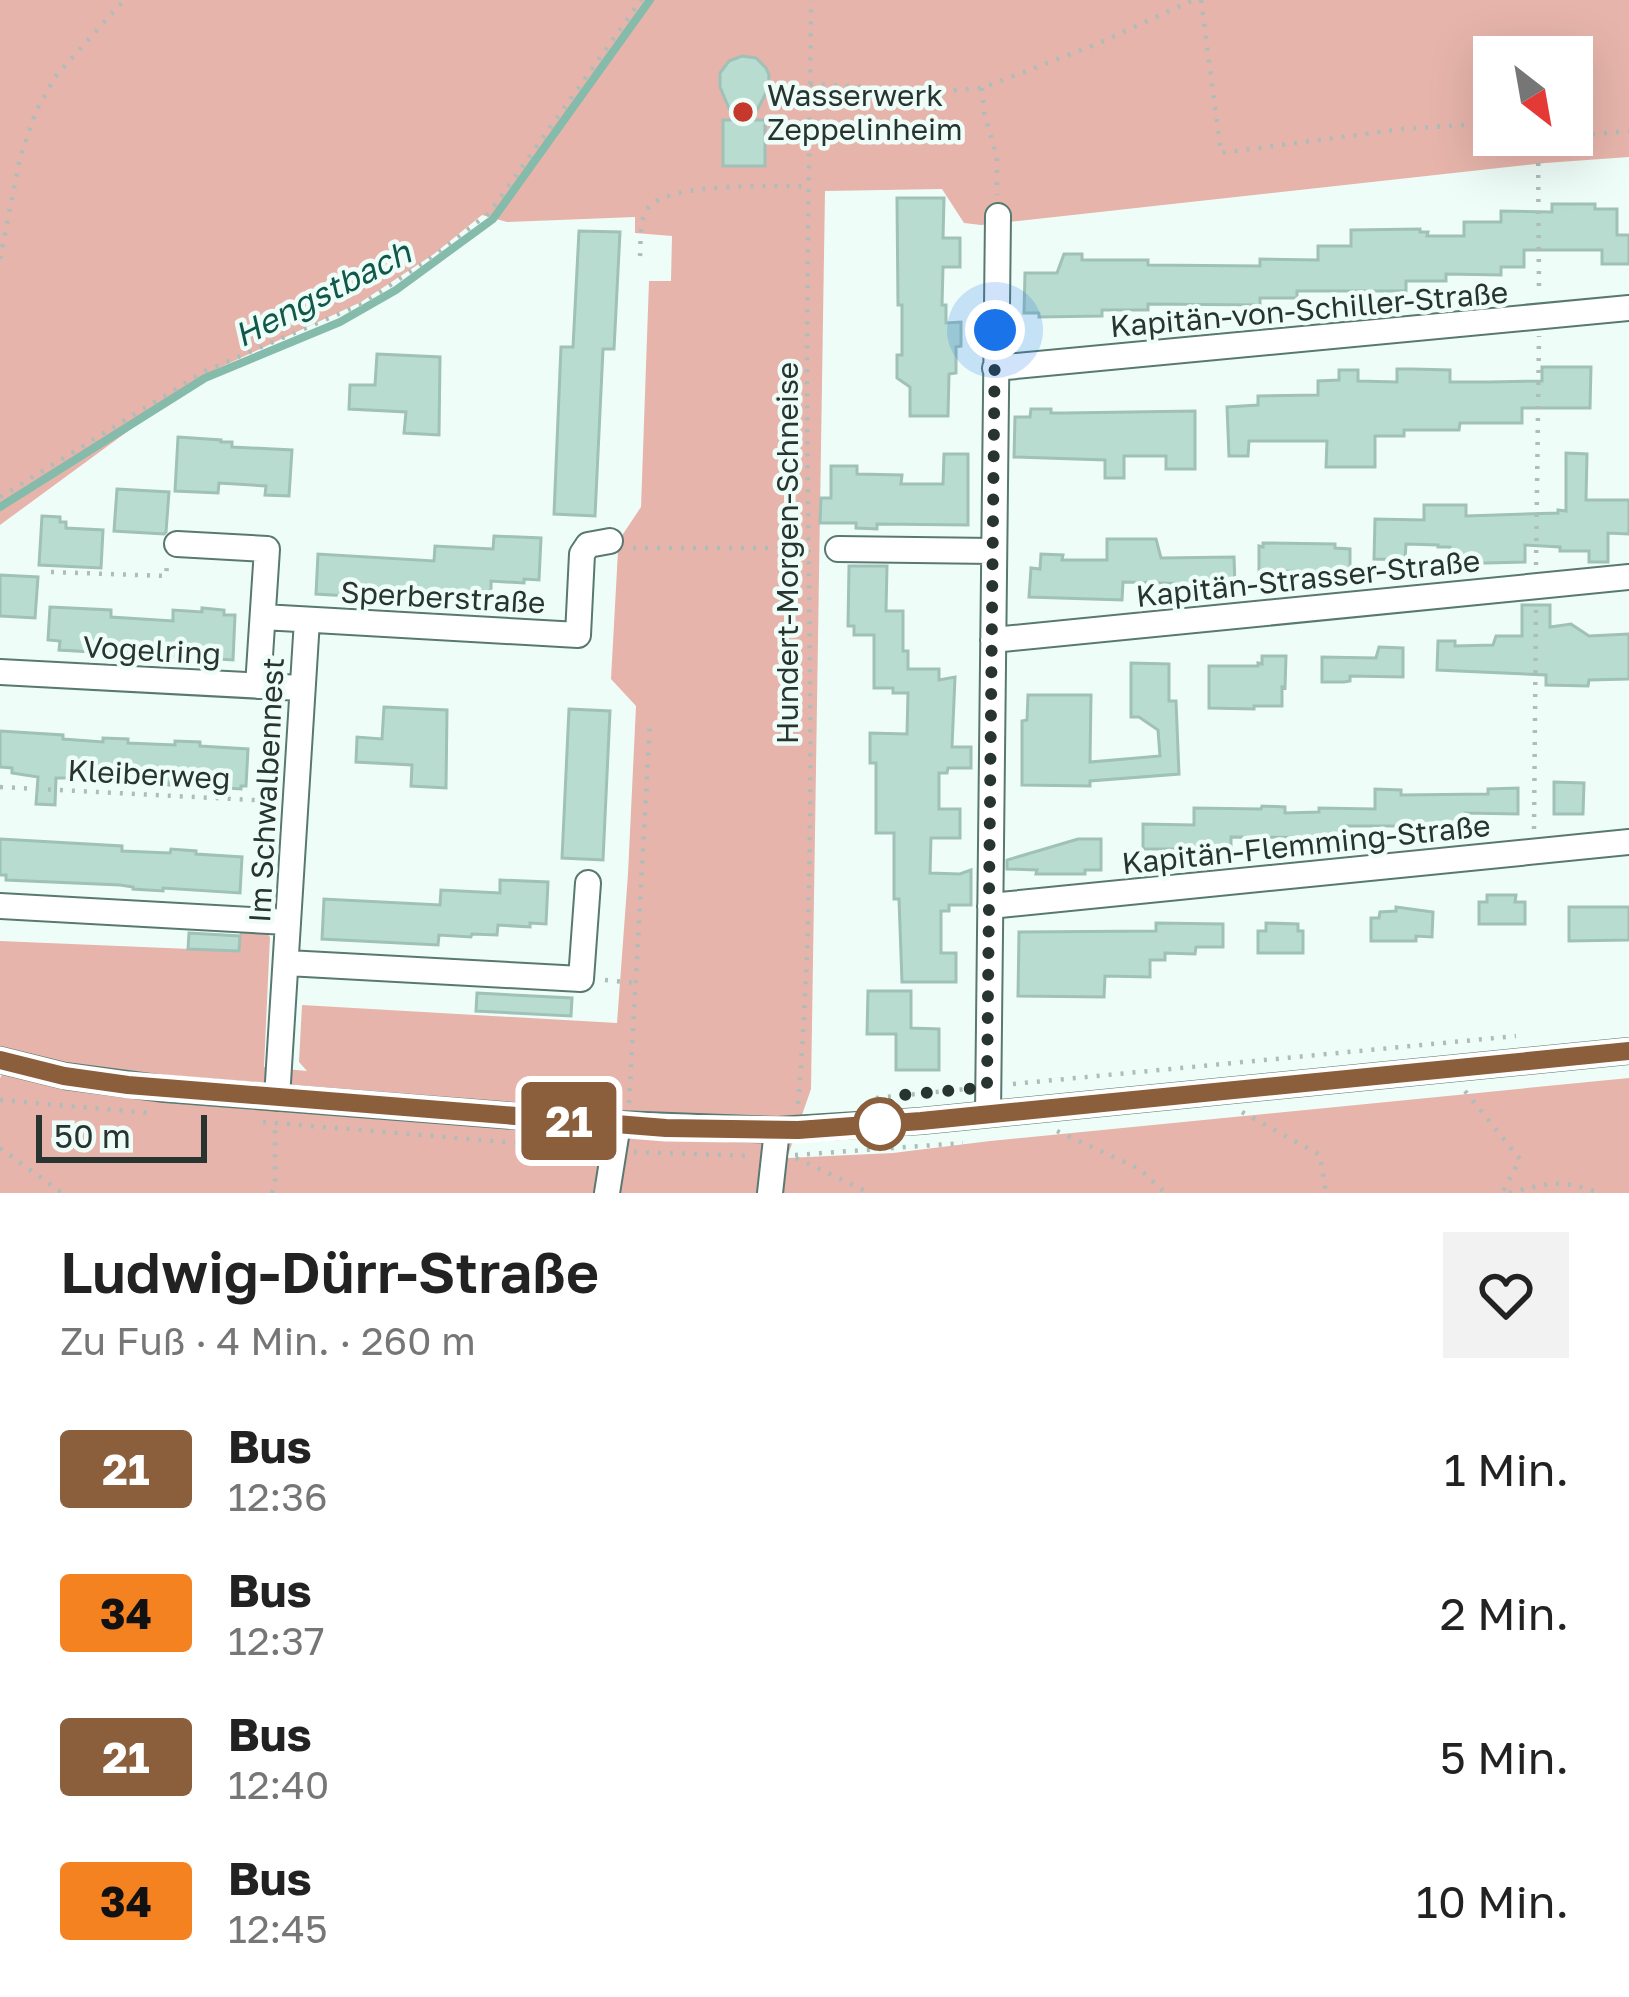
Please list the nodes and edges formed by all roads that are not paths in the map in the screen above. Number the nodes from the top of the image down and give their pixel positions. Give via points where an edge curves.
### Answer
1 (998, 216) road end
2 (1629, 308) edge
3 (995, 368) junction
4 (610, 541) road end
5 (177, 544) road end
6 (838, 549) road end
7 (993, 551) junction
8 (1629, 577) edge
9 (263, 617) junction
10 (307, 620) junction
11 (993, 640) junction
12 (0, 672) edge
13 (258, 686) junction
14 (301, 688) junction
15 (1629, 842) edge
16 (588, 883) dead end
17 (0, 906) edge
18 (990, 906) junction
19 (287, 922) junction
20 (287, 963) junction
21 (1629, 1051) edge
22 (0, 1060) edge
23 (277, 1098) junction
24 (624, 1114) junction
25 (988, 1114) junction
26 (777, 1130) junction
27 (607, 1193) edge
28 (770, 1193) edge

1 - 3 street
2 - 3 street, Kapitän-von-Schiller-Straße
3 - 7 street
4 - 10 street, Sperberstraße via 582,554 578,634
5 - 9 street via 267,549
6 - 7 street
7 - 11 street
8 - 11 street, Kapitän-Strasser-Straße
9 - 10 street, Sperberstraße
9 - 13 street
10 - 14 street, Im Schwalbennest
11 - 18 street
12 - 13 street, Vogelring
13 - 14 street, Vogelring
14 - 19 street, Im Schwalbennest
15 - 18 street, Kapitän-Flemming-Straße
16 - 20 street, Im Schwalbennest via 581,979
17 - 19 street
18 - 25 street
19 - 20 street, Im Schwalbennest
20 - 23 street, Im Schwalbennest
21 - 25 street
22 - 23 street via 91,1080
23 - 24 street
24 - 26 street
24 - 27 street
25 - 26 street
26 - 28 street via 783,1156

